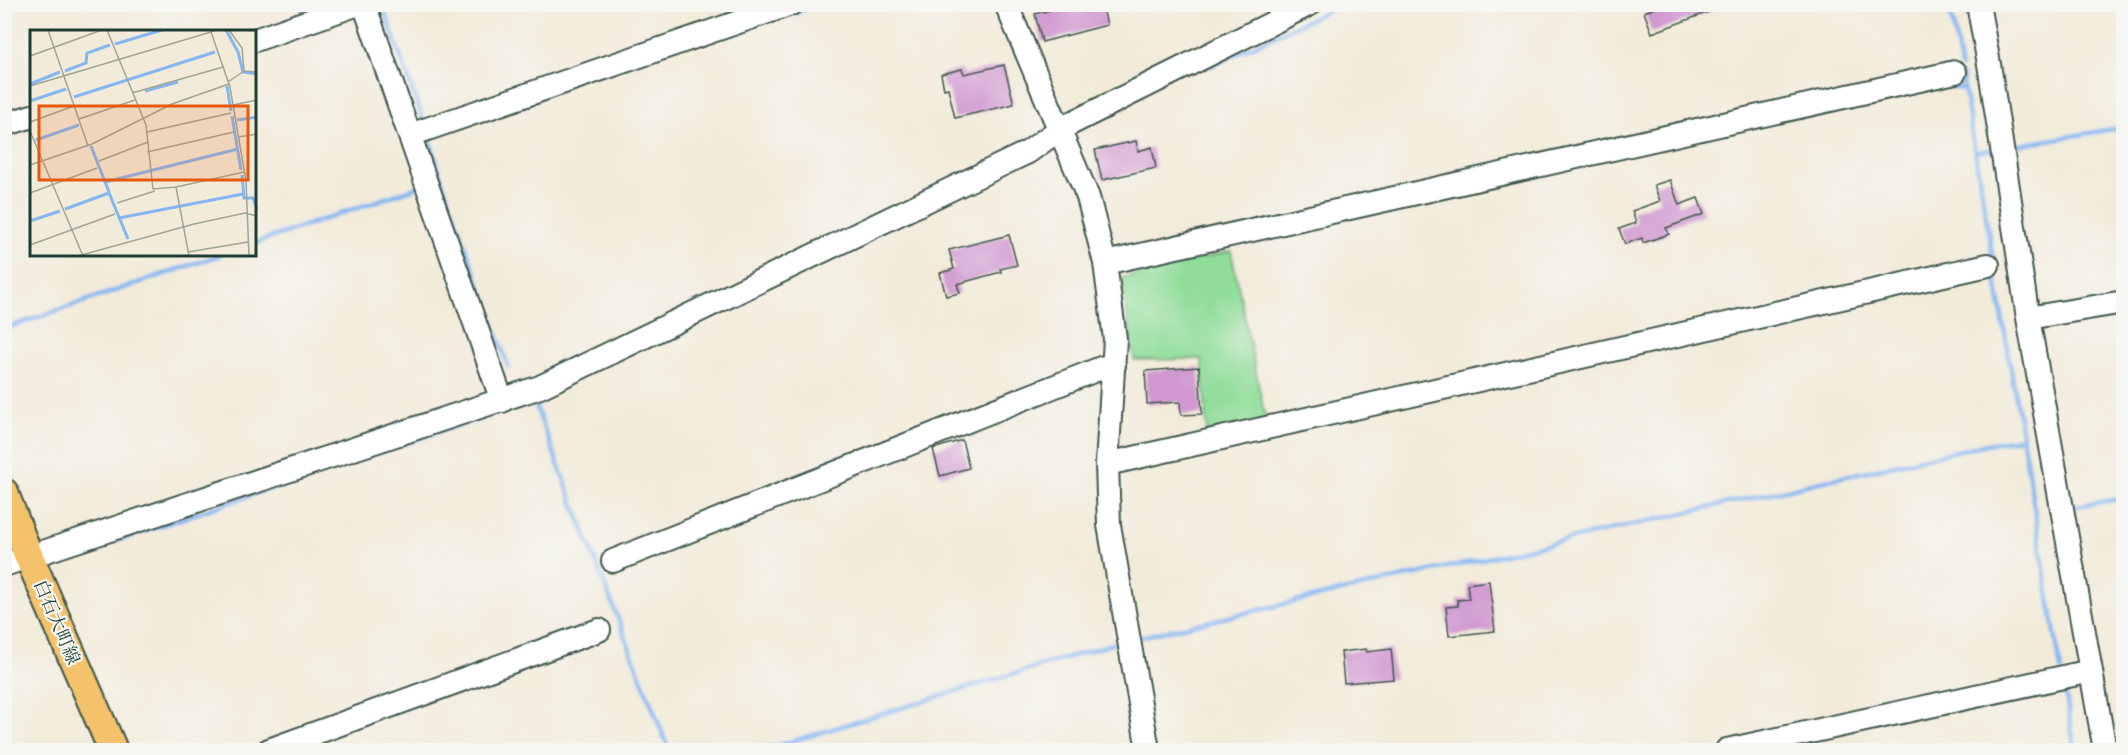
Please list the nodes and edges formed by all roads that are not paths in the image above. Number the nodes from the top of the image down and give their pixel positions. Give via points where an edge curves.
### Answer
1 (358, 4) edge
2 (364, 4) edge
3 (791, 4) edge
4 (1006, 4) edge
5 (1310, 4) edge
6 (1978, 4) edge
7 (256, 40) edge
8 (1955, 72) dead end
9 (30, 117) edge
10 (4, 125) edge
11 (421, 132) junction
12 (1063, 136) junction
13 (1105, 263) junction
14 (1988, 265) dead end
15 (2124, 302) edge
16 (2028, 318) junction
17 (1114, 365) junction
18 (502, 402) junction
19 (1107, 464) junction
20 (4, 493) edge
21 (17, 561) edge
22 (613, 561) dead end
23 (598, 630) dead end
24 (2091, 671) junction
25 (113, 750) edge
26 (269, 750) edge
27 (1148, 750) edge
28 (1727, 750) edge
29 (2105, 750) edge

1 - 7 street
2 - 11 street
3 - 11 street
4 - 12 street
5 - 12 street
6 - 16 street
8 - 13 street
9 - 10 street
11 - 18 street
12 - 13 street via 1088,196
12 - 18 street
13 - 17 street via 1113,314
14 - 19 street
15 - 16 street
16 - 24 street
17 - 19 street
17 - 22 street
18 - 21 street
19 - 27 street via 1109,525
20 - 21 main road, 白石大町線
21 - 25 main road, 白石大町線
23 - 26 street
24 - 28 street
24 - 29 street

